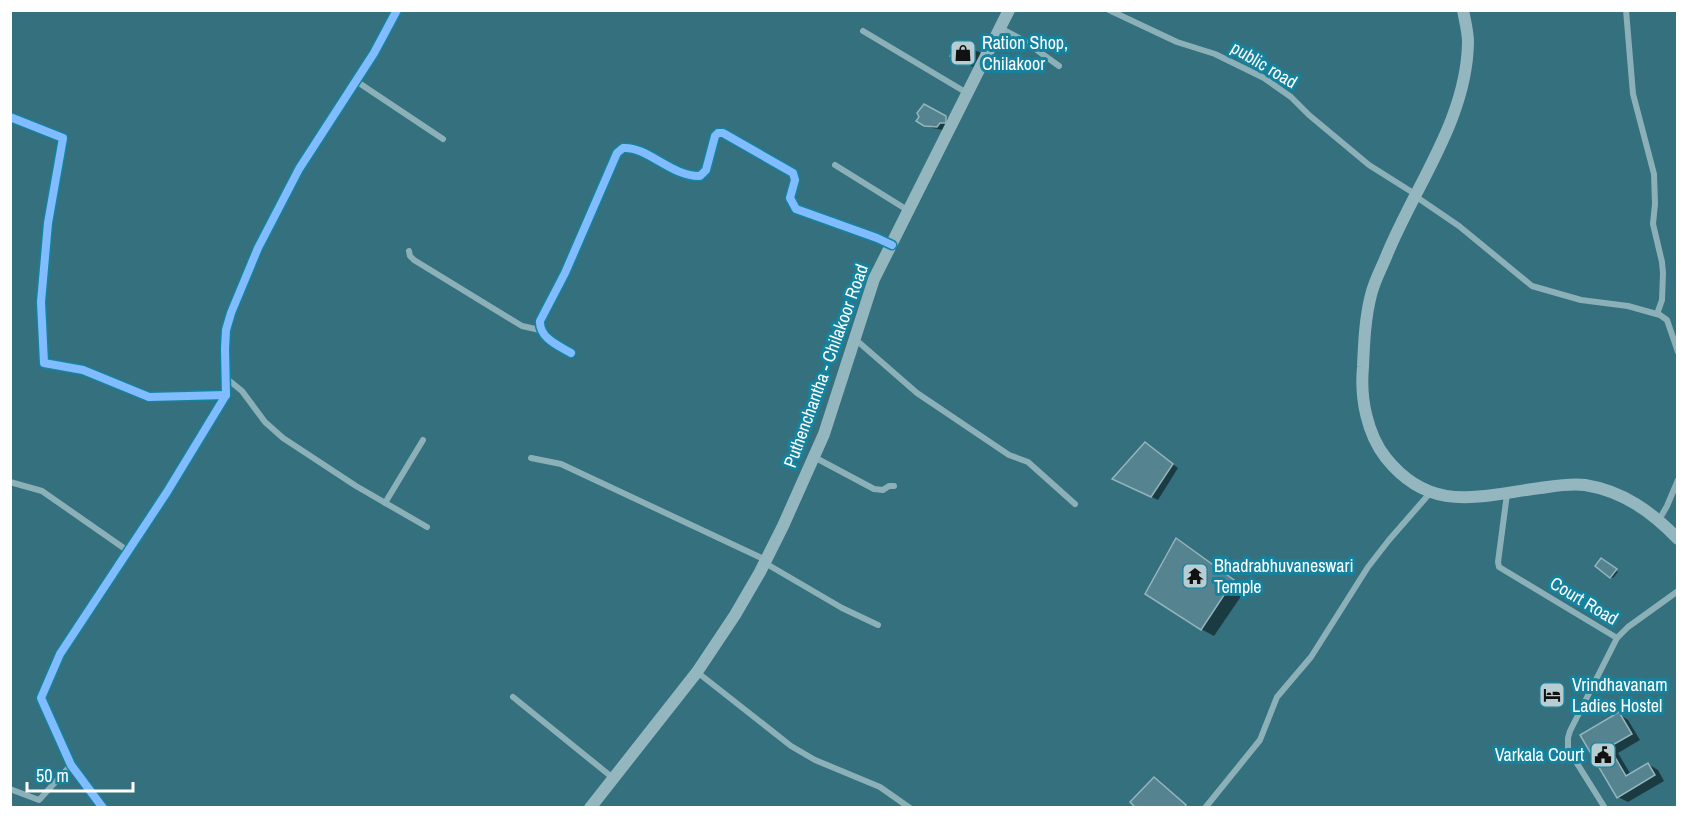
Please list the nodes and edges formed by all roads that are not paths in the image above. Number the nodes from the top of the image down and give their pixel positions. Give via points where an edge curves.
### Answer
1 (397, 10) edge
2 (1010, 10) edge
3 (1109, 10) edge
4 (1463, 10) edge
5 (1626, 10) edge
6 (1000, 28) junction
7 (864, 31) dead end
8 (1059, 66) dead end
9 (356, 81) junction
10 (967, 93) junction
11 (10, 117) edge
12 (443, 139) dead end
13 (836, 165) dead end
14 (1415, 195) junction
15 (909, 212) junction
16 (892, 245) junction
17 (409, 251) dead end
18 (1657, 314) junction
19 (540, 330) junction
20 (855, 339) junction
21 (1677, 352) edge
22 (571, 353) dead end
23 (226, 378) junction
24 (226, 395) junction
25 (423, 440) dead end
26 (814, 457) junction
27 (531, 458) dead end
28 (1677, 480) edge
29 (10, 482) edge
30 (894, 486) dead end
31 (1507, 492) junction
32 (1430, 493) junction
33 (385, 503) junction
34 (1075, 504) dead end
35 (1659, 520) junction
36 (427, 527) dead end
37 (1677, 539) edge
38 (128, 551) junction
39 (765, 561) junction
40 (1677, 591) edge
41 (878, 625) dead end
42 (1617, 638) junction
43 (697, 672) junction
44 (513, 697) dead end
45 (71, 765) junction
46 (613, 778) junction
47 (10, 789) edge
48 (102, 807) edge
49 (590, 807) edge
50 (910, 807) edge
51 (1205, 807) edge
52 (1605, 807) edge

1 - 9 street
2 - 6 main road, Puthenchantha - Chilakoor Road
3 - 14 street, public road via 1264,78 1369,165
4 - 14 main road via 1468,40 1462,90
5 - 18 street via 1633,94 1654,174 1653,224 1663,273
6 - 8 street
6 - 10 main road, Puthenchantha - Chilakoor Road
7 - 10 street
9 - 12 street
9 - 23 street via 298,169 258,248 229,321
10 - 15 main road, Puthenchantha - Chilakoor Road
11 - 24 street via 63,138 48,223 41,302 44,363 83,370 149,397
13 - 15 street
14 - 18 street, public road via 1532,286
14 - 32 main road via 1371,294 1362,374 1364,405 1375,441 1401,475
15 - 16 main road, Puthenchantha - Chilakoor Road
16 - 19 street via 796,209 790,198 793,173 722,132 715,136 706,170 700,176 623,148 617,153 541,318
16 - 20 main road, Puthenchantha - Chilakoor Road via 874,279
17 - 19 street via 414,260 522,326
18 - 21 street via 1667,320
19 - 22 street
20 - 26 main road, Puthenchantha - Chilakoor Road
20 - 34 street via 916,393 1009,454 1028,462
23 - 24 street
23 - 33 street via 283,438
24 - 38 street
25 - 33 street
26 - 30 street via 874,489
26 - 39 main road, Puthenchantha - Chilakoor Road
27 - 39 street via 561,464
28 - 35 street
29 - 38 street via 42,491
31 - 32 main road via 1462,498
31 - 35 main road via 1586,485 1616,493
31 - 42 street, Court Road via 1499,567
32 - 51 street via 1368,567 1311,657 1274,702 1260,740
33 - 36 street
35 - 37 main road
38 - 45 street via 60,654 41,699
39 - 41 street via 842,609
39 - 43 main road, Puthenchantha - Chilakoor Road
40 - 42 street
42 - 52 street, Court Road via 1568,738 1568,748
43 - 46 main road, Puthenchantha - Chilakoor Road
43 - 50 street via 791,746 880,788
44 - 46 street
45 - 47 street via 39,800
45 - 48 street
46 - 49 main road, Puthenchantha - Chilakoor Road

